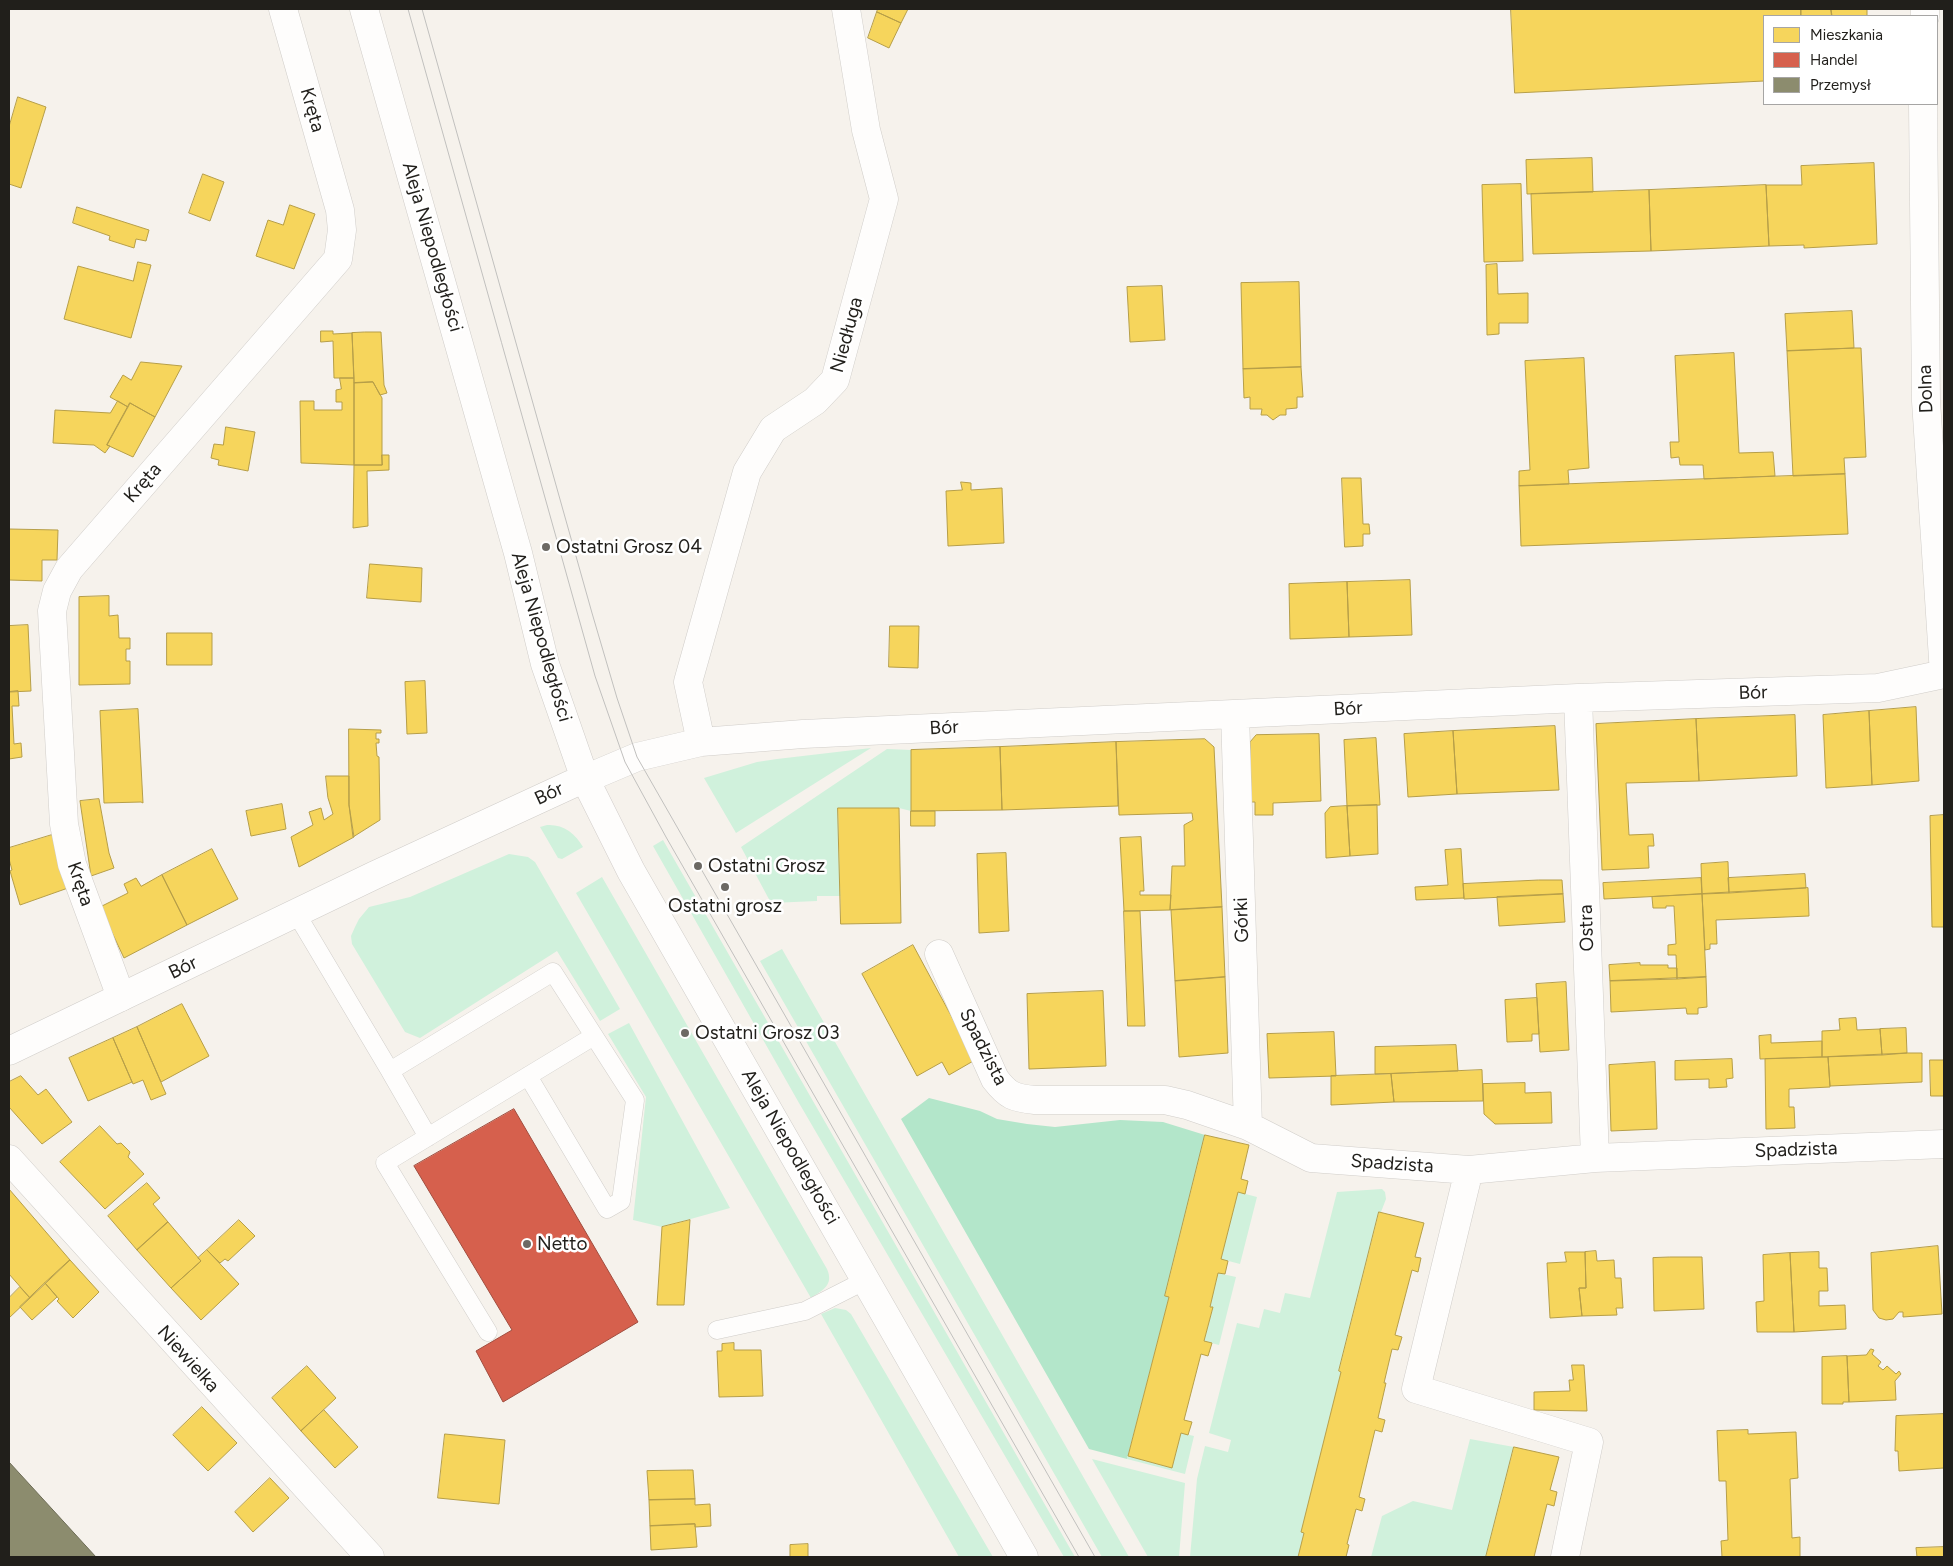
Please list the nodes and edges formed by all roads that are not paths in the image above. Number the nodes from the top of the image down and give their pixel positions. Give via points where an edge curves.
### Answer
1 (283, 9) edge
2 (364, 9) edge
3 (846, 9) edge
4 (1923, 105) edge
5 (1935, 398) edge
6 (1944, 674) edge
7 (1578, 698) junction
8 (1235, 714) junction
9 (701, 742) junction
10 (585, 779) junction
11 (296, 913) junction
12 (939, 954) dead end
13 (121, 997) junction
14 (594, 1036) junction
15 (9, 1051) edge
16 (390, 1071) junction
17 (528, 1076) junction
18 (1248, 1126) junction
19 (428, 1137) junction
20 (1944, 1144) edge
21 (1595, 1158) junction
22 (9, 1159) edge
23 (1469, 1170) junction
24 (866, 1280) junction
25 (716, 1330) dead end
26 (488, 1332) dead end
27 (370, 1557) edge
28 (1024, 1557) edge
29 (1565, 1557) edge

1 - 13 street, Kręta via 340,210 342,230 338,259 69,569 56,591 52,611 64,824 72,864
2 - 10 street, Aleja Niepodległości via 518,553 545,664
3 - 9 street, Niedługa via 866,130 884,199 835,380 815,401 773,428 747,472 688,682
4 - 5 street, Dolna
5 - 6 street, Dolna
6 - 7 street, Bór via 1878,688
7 - 8 street, Bór
7 - 21 street, Ostra
8 - 9 street, Bór via 803,734
8 - 18 street, Górki
9 - 10 street, Bór via 637,757
10 - 11 street, Bór
10 - 24 street, Aleja Niepodległości via 631,871
11 - 13 street, Bór
11 - 16 lane
12 - 18 street, Spadzista via 995,1079 1004,1091 1016,1098 1165,1100
13 - 15 street, Bór
14 - 16 lane via 553,972
14 - 17 lane
14 - 17 lane via 635,1100 621,1201 607,1209
16 - 19 lane
17 - 19 lane
18 - 23 street, Spadzista via 1311,1158
19 - 26 lane via 385,1163
20 - 21 street, Spadzista
21 - 23 street, Spadzista
22 - 27 street, Niewielka
23 - 29 street via 1416,1389 1589,1442
24 - 25 lane via 805,1311
24 - 28 street, Aleja Niepodległości

